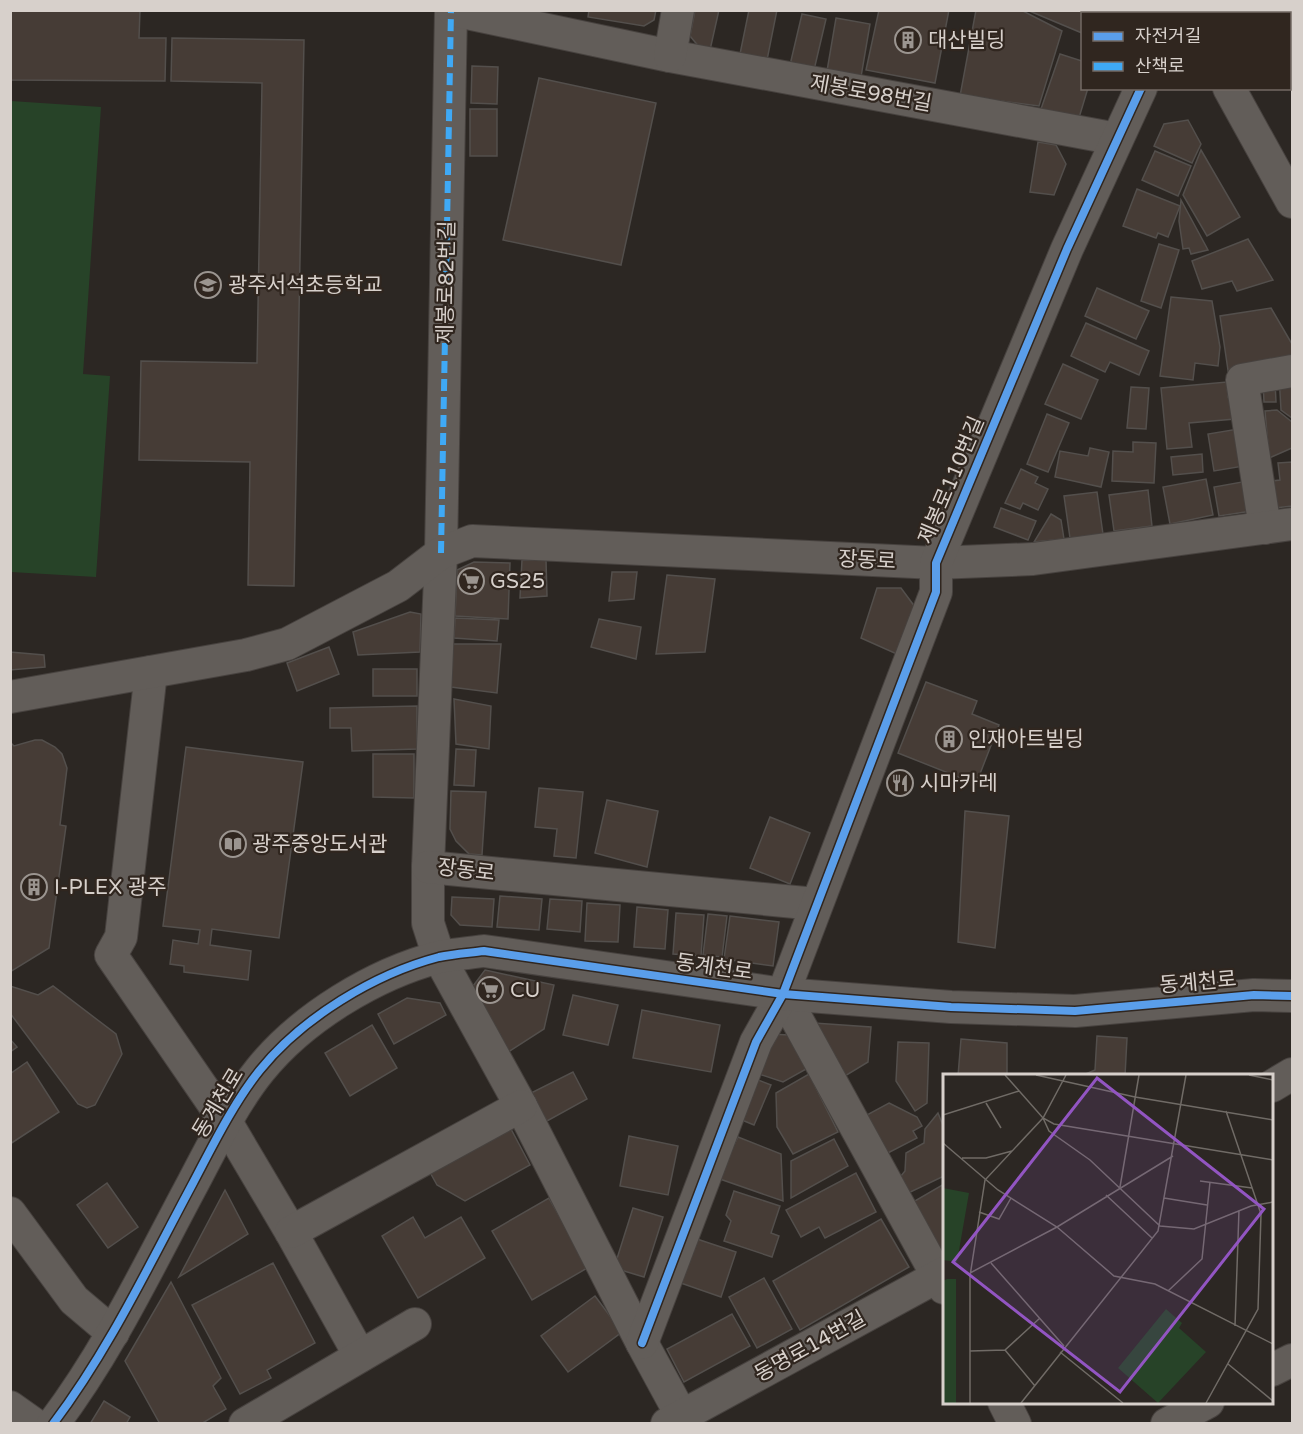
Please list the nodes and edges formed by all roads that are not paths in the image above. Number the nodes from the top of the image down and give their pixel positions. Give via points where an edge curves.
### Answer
1 (452, 10) edge
2 (678, 10) edge
3 (670, 56) junction
4 (1140, 90) edge
5 (1230, 90) edge
6 (1117, 139) junction
7 (1293, 202) edge
8 (1293, 371) edge
9 (1279, 526) edge
10 (441, 553) junction
11 (936, 563) junction
12 (151, 672) junction
13 (10, 697) edge
14 (428, 867) junction
15 (816, 904) junction
16 (439, 957) junction
17 (783, 994) junction
18 (1293, 996) edge
19 (1293, 1074) edge
20 (1273, 1085) edge
21 (521, 1106) junction
22 (226, 1122) junction
23 (10, 1213) edge
24 (291, 1232) junction
25 (942, 1279) edge
26 (415, 1324) dead end
27 (113, 1332) junction
28 (642, 1343) junction
29 (360, 1356) junction
30 (1293, 1360) edge
31 (1273, 1370) edge
32 (1005, 1404) edge
33 (1205, 1404) edge
34 (10, 1407) edge
35 (678, 1421) edge
36 (34, 1424) edge
37 (53, 1424) edge
38 (245, 1424) edge
39 (1015, 1424) edge
40 (1167, 1424) edge

1 - 3 street, 제봉로82번길
1 - 10 street, 제봉로82번길
2 - 3 street
3 - 6 street, 제봉로98번길
4 - 6 street, 제봉로110번길
5 - 7 street
6 - 11 street, 제봉로110번길 via 1066,249
8 - 9 street via 1242,380
9 - 11 street, 장동로 via 1033,559
10 - 11 street, 장동로 via 472,541
10 - 12 street, 장동로 via 398,586 287,644
10 - 14 street, 장동로
11 - 15 street, 제봉로110번길 via 936,592
12 - 13 street, 장동로
12 - 22 street via 121,937 111,955
14 - 15 street, 장동로
14 - 16 street via 428,923
15 - 17 street, 제봉로110번길
16 - 17 street, 동계천로 via 484,951
16 - 21 street
16 - 22 street, 동계천로 via 396,972 336,1004 289,1039 260,1071
17 - 18 street, 동계천로 via 1031,1011 1075,1011 1254,995
17 - 25 street
17 - 28 street via 756,1042
19 - 20 street
21 - 24 street
21 - 28 street
22 - 24 street, 동계천로
22 - 27 street, 동계천로
23 - 27 street via 74,1300
24 - 29 street, 동계천로
25 - 35 street, 동명로14번길
26 - 29 street
27 - 37 street, 동계천로
28 - 35 street
29 - 38 street
30 - 31 street
32 - 39 street
33 - 40 street
34 - 36 street

